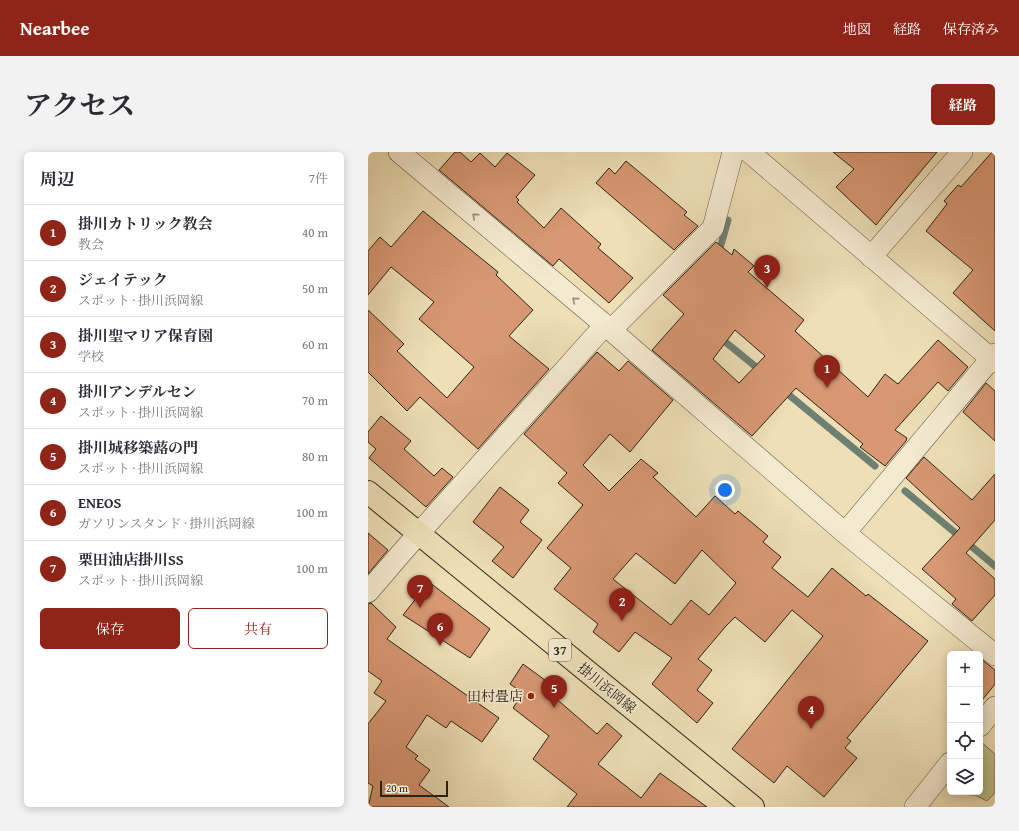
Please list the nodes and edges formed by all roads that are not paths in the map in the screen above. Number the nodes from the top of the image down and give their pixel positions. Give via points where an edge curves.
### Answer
1 (399, 152) edge
2 (733, 152) edge
3 (962, 152) edge
4 (759, 156) edge
5 (871, 257) junction
6 (608, 328) junction
7 (994, 358) edge
8 (368, 492) edge
9 (418, 534) junction
10 (845, 534) junction
11 (368, 592) edge
12 (995, 655) edge
13 (995, 707) edge
14 (982, 723) edge
15 (947, 767) edge
16 (747, 805) edge
17 (915, 807) edge

6 -> 1 street
2 - 6 street via 713,228
3 - 5 street
4 - 5 street
5 - 7 street
6 - 9 street
6 - 10 street
7 - 10 street
8 - 9 main road, 掛川浜岡線 / 37
9 - 11 street
9 - 16 main road, 掛川浜岡線 / 37
10 - 12 street
13 - 14 street
15 - 17 street

